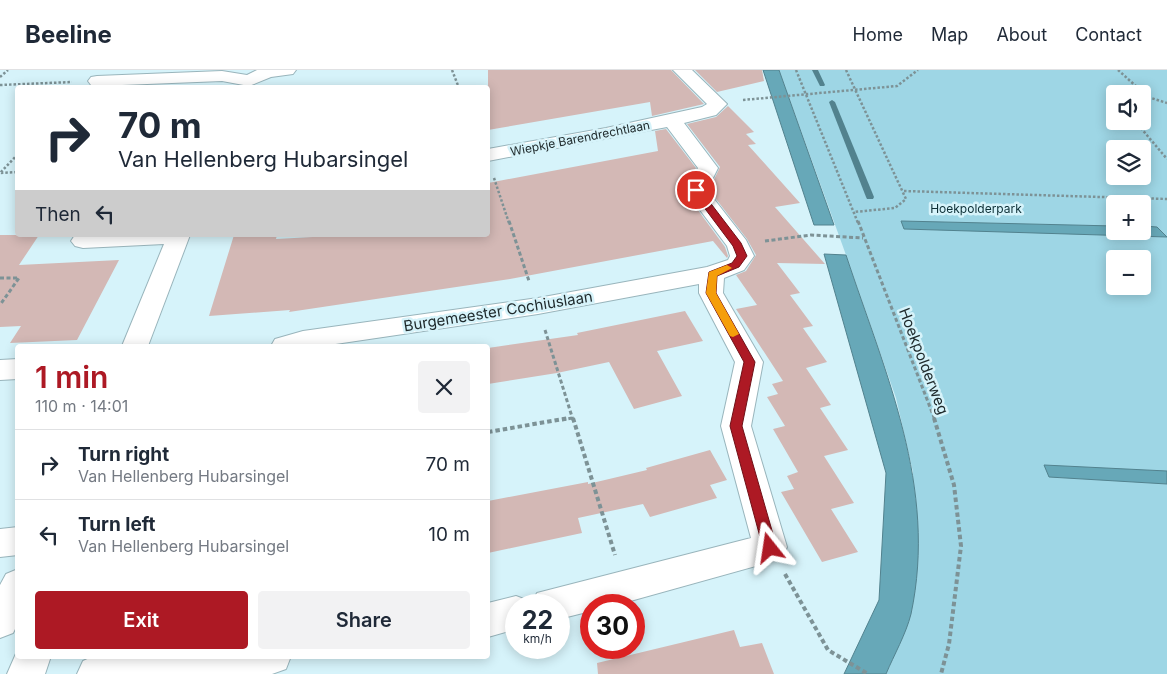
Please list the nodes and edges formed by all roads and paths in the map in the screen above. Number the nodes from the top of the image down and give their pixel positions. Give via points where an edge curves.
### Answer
1 (8, 70) edge
2 (287, 70) edge
3 (452, 70) edge
4 (682, 70) edge
5 (796, 70) edge
6 (846, 70) edge
7 (918, 70) edge
8 (1118, 70) edge
9 (204, 73) edge
10 (0, 77) edge
11 (97, 81) joint
12 (247, 84) edge
13 (0, 85) edge
14 (191, 85) edge
15 (458, 85) edge
16 (1135, 85) edge
17 (855, 90) junction
18 (805, 94) junction
19 (767, 96) dead end
20 (1151, 98) edge
21 (1167, 103) edge
22 (672, 120) junction
23 (1143, 130) edge
24 (15, 157) edge
25 (1167, 159) edge
26 (490, 162) edge
27 (490, 165) edge
28 (15, 172) edge
29 (0, 173) edge
30 (904, 191) junction
31 (1167, 199) edge
32 (854, 212) junction
33 (85, 237) edge
34 (160, 237) edge
35 (179, 237) edge
36 (863, 238) junction
37 (738, 245) junction
38 (712, 274) junction
39 (0, 278) edge
40 (0, 305) edge
41 (538, 306) junction
42 (136, 344) edge
43 (290, 344) edge
44 (15, 369) edge
45 (0, 370) edge
46 (572, 418) junction
47 (490, 432) edge
48 (15, 541) edge
49 (0, 543) edge
50 (770, 548) junction
51 (625, 587) junction
52 (15, 591) edge
53 (570, 600) edge
54 (505, 616) edge
55 (490, 620) edge
56 (0, 621) edge
57 (32, 659) edge
58 (244, 659) edge
59 (26, 674) edge
60 (96, 674) edge
61 (868, 674) edge
62 (941, 674) edge

1 - 10 path
2 - 12 street via 267,72
3 - 15 path
4 - 22 street, Wiepkje Barendrechtlaan via 718,104 709,111
5 - 18 path, Hoekpolderweg
6 - 17 path
7 - 17 path via 897,86
8 - 16 path
9 - 11 street
9 - 12 street
9 - 14 street
11 - 13 path
17 - 18 path
17 - 30 path
18 - 19 path
18 - 32 path, Hoekpolderweg
20 - 21 path
22 - 26 street, Wiepkje Barendrechtlaan
22 - 37 street via 708,168 696,190
23 - 25 path
24 - 29 path
27 - 41 path
28 - 29 path
30 - 31 path
30 - 32 path via 906,199 895,208
32 - 36 path, Hoekpolderweg
33 - 34 street via 82,241
35 - 42 street
36 - 37 path via 811,235
36 - 62 path, Hoekpolderweg via 935,420 954,486 961,546 949,644
37 - 38 street, Burgemeester Cochiuslaan via 742,256 736,265
38 - 41 street, Burgemeester Cochiuslaan
38 - 50 street via 711,293 749,362 736,426
39 - 40 path via 19,278
41 - 43 street, Burgemeester Cochiuslaan
41 - 46 path
44 - 45 street
46 - 47 path
46 - 51 path
48 - 49 street
50 - 51 street
50 - 61 path via 828,650
51 - 53 street
52 - 56 street
54 - 55 street
57 - 59 street
58 - 60 street

